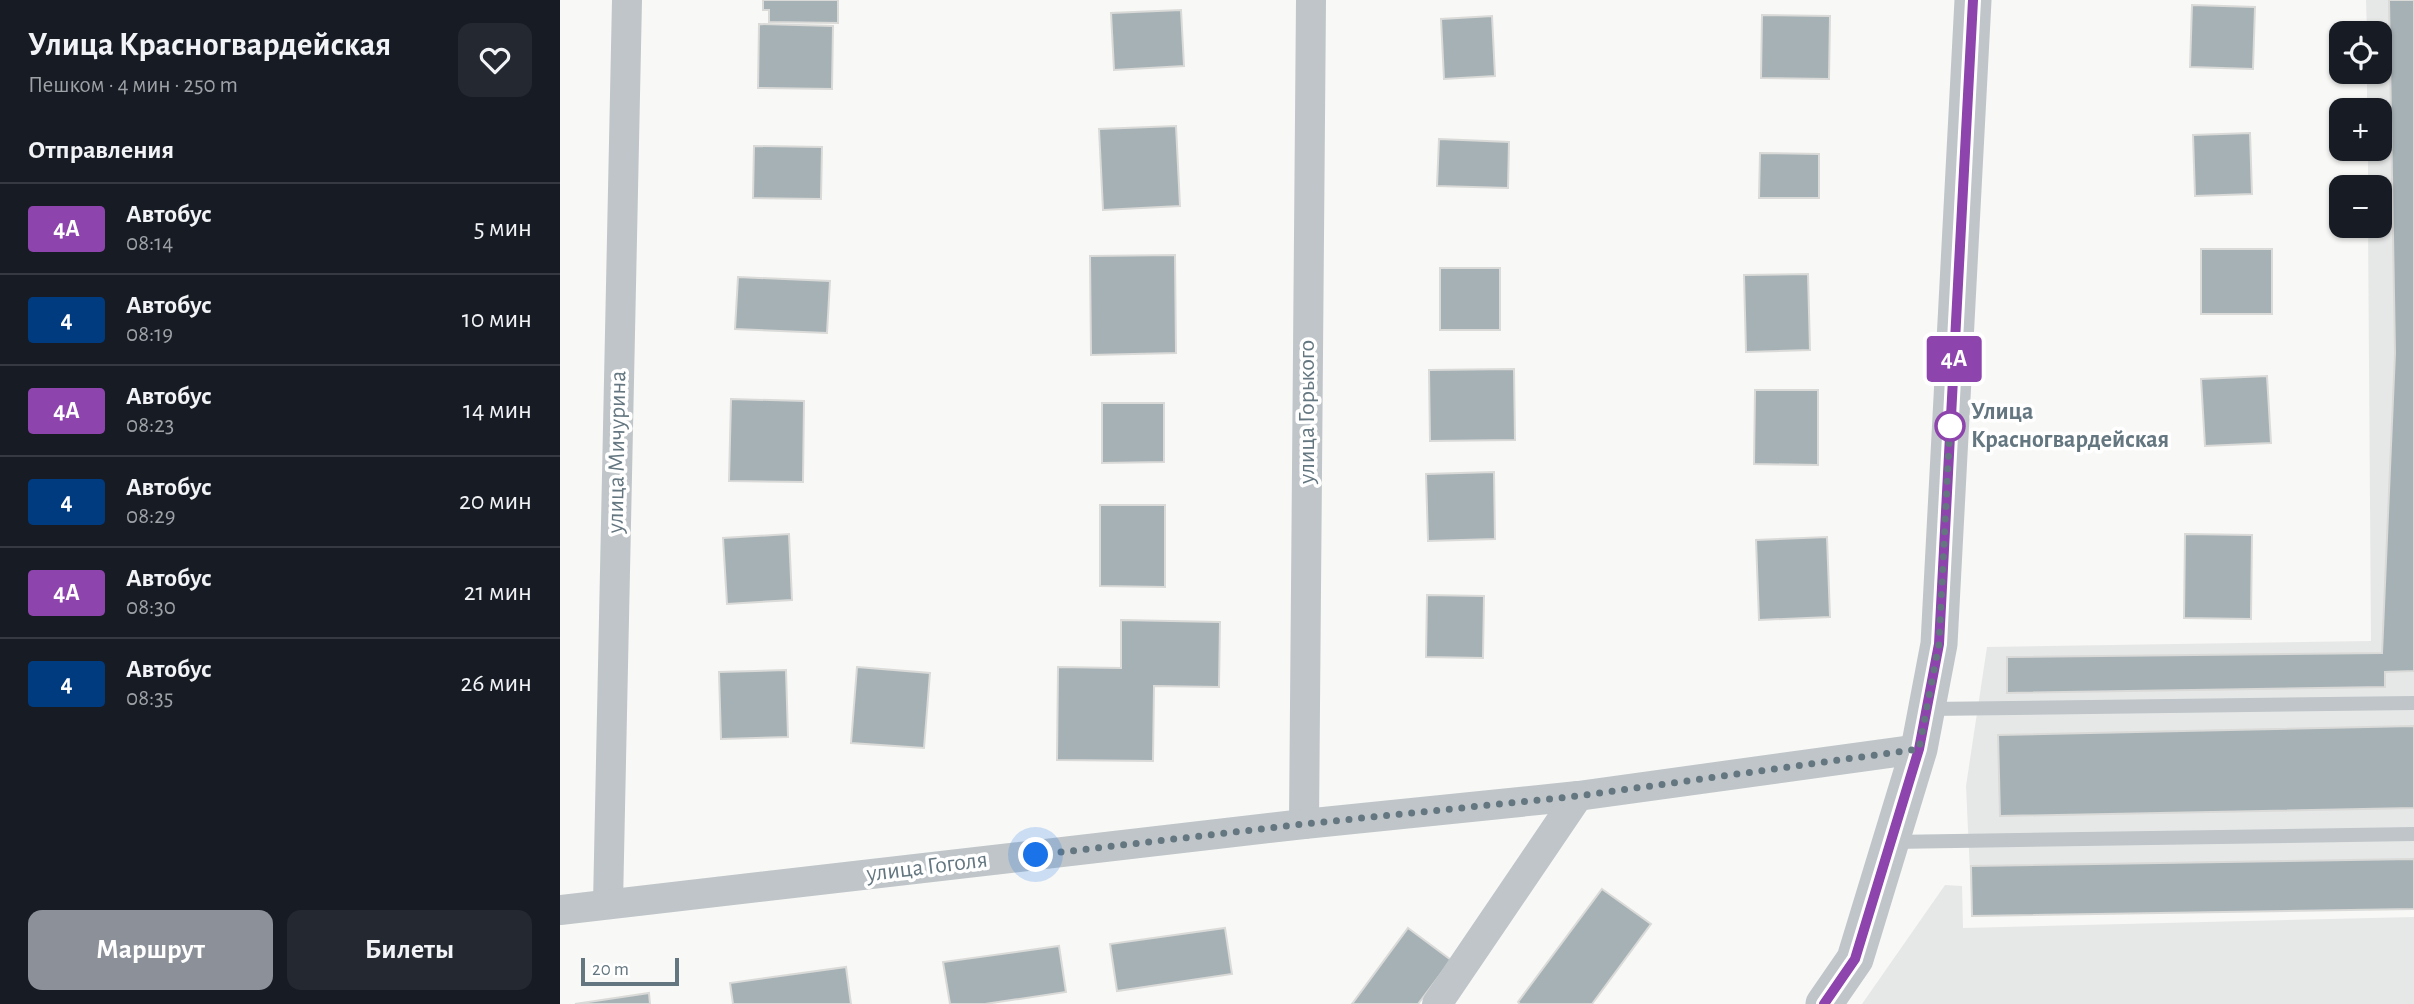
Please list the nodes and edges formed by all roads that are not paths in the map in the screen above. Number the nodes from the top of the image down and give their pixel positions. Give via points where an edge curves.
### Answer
1 (627, 0) edge
2 (1311, 0) edge
3 (1973, 0) edge
4 (2414, 703) edge
5 (1927, 709) junction
6 (1919, 749) junction
7 (1578, 796) junction
8 (1304, 824) junction
9 (2414, 834) edge
10 (1891, 842) junction
11 (608, 904) junction
12 (560, 910) edge
13 (1437, 1004) edge
14 (1825, 1004) edge

1 - 11 street, улица Мичурина
2 - 8 street, улица Горького
3 - 5 street via 1939,644
4 - 5 lane
5 - 6 street
6 - 7 street, улица Гоголя
6 - 10 street
7 - 8 street, улица Гоголя
7 - 13 street
8 - 11 street, улица Гоголя
9 - 10 lane
10 - 14 street via 1855,959
11 - 12 street, улица Гоголя

